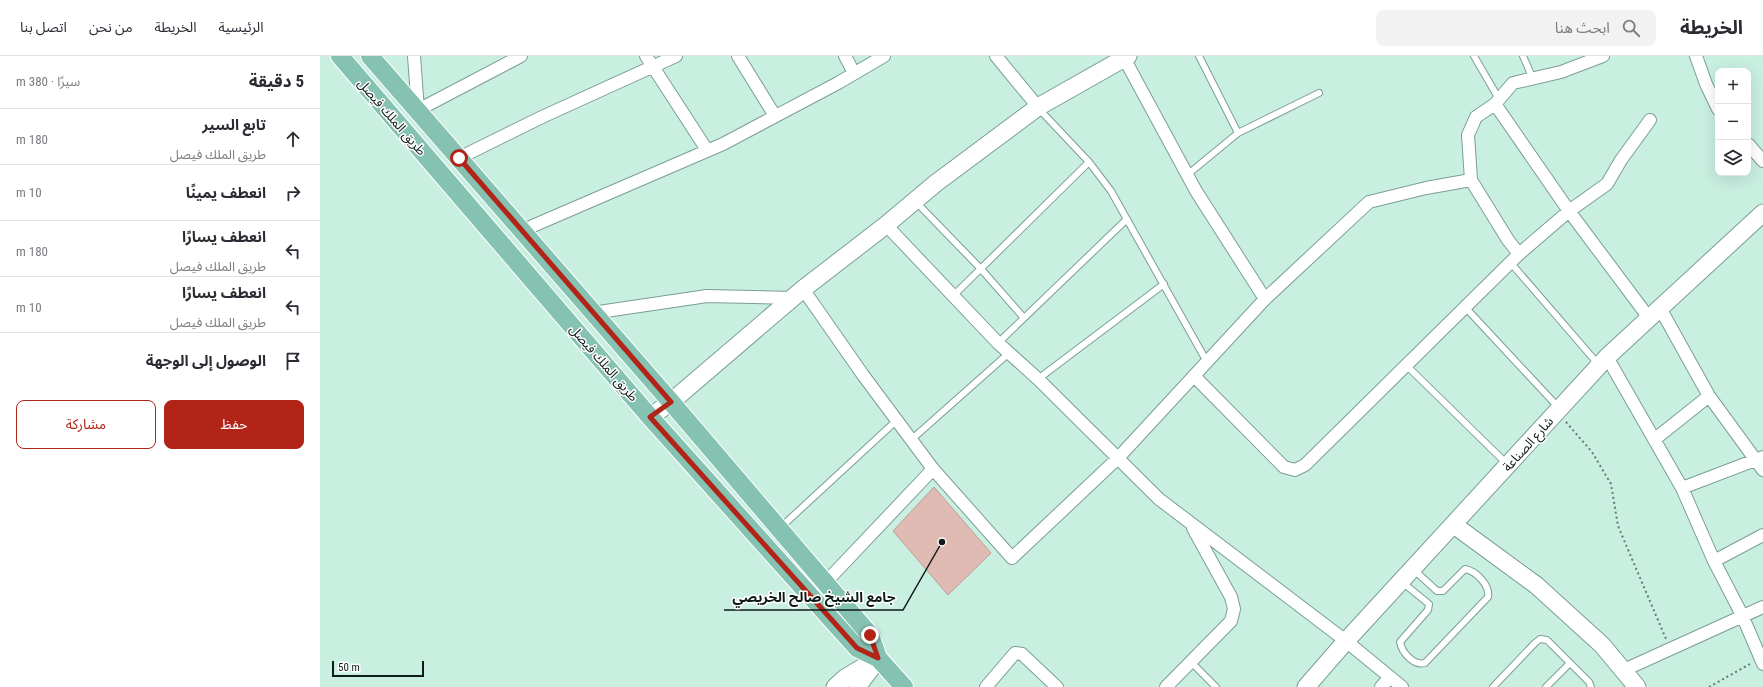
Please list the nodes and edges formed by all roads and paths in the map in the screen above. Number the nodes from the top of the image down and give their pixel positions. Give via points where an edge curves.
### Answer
1 (340, 56) edge
2 (370, 56) edge
3 (414, 56) edge
4 (520, 56) edge
5 (646, 56) edge
6 (676, 56) edge
7 (738, 56) edge
8 (845, 56) edge
9 (884, 56) edge
10 (996, 56) edge
11 (1199, 56) edge
12 (1474, 56) edge
13 (1523, 56) edge
14 (1603, 56) edge
15 (1696, 56) edge
16 (1122, 58) edge
17 (653, 67) junction
18 (854, 73) junction
19 (1533, 79) junction
20 (1319, 93) dead end
21 (1497, 102) junction
22 (1715, 104) edge
23 (1038, 108) junction
24 (418, 110) junction
25 (775, 116) junction
26 (1650, 120) dead end
27 (1238, 132) junction
28 (1751, 147) edge
29 (707, 150) junction
30 (459, 158) junction
31 (1763, 161) edge
32 (1089, 162) junction
33 (1187, 175) junction
34 (1471, 180) junction
35 (915, 201) junction
36 (1569, 210) junction
37 (1763, 213) edge
38 (1127, 219) junction
39 (886, 225) junction
40 (521, 231) junction
41 (1514, 258) junction
42 (981, 269) junction
43 (1164, 284) junction
44 (798, 294) junction
45 (953, 296) junction
46 (1265, 300) junction
47 (1464, 307) junction
48 (592, 313) junction
49 (1654, 313) junction
50 (1024, 318) junction
51 (998, 343) junction
52 (1009, 354) junction
53 (1603, 361) junction
54 (1207, 362) junction
55 (1406, 365) junction
56 (1194, 376) junction
57 (1038, 379) junction
58 (1709, 396) junction
59 (671, 402) junction
60 (1558, 410) junction
61 (650, 417) junction
62 (897, 420) junction
63 (1655, 438) junction
64 (911, 440) junction
65 (1118, 458) junction
66 (1760, 463) edge
67 (1508, 465) junction
68 (933, 469) junction
69 (1682, 488) junction
70 (1190, 524) junction
71 (1454, 525) junction
72 (779, 529) junction
73 (1763, 536) edge
74 (1714, 561) junction
75 (1414, 568) junction
76 (1402, 582) junction
77 (826, 583) junction
78 (1763, 607) edge
79 (1742, 616) junction
80 (1346, 641) junction
81 (1670, 649) junction
82 (878, 658) junction
83 (1762, 661) edge
84 (1191, 662) junction
85 (1570, 663) junction
86 (1624, 670) junction
87 (1390, 677) junction
88 (835, 687) edge
89 (857, 687) edge
90 (904, 687) edge
91 (986, 687) edge
92 (1057, 687) edge
93 (1166, 687) edge
94 (1216, 687) edge
95 (1306, 687) edge
96 (1381, 687) edge
97 (1402, 687) edge
98 (1493, 687) edge
99 (1546, 687) edge
100 (1592, 687) edge
101 (1637, 687) edge
102 (1709, 687) edge

1 - 61 main road, طريق الملك فيصل
2 - 24 main road, طريق الملك فيصل
3 - 24 street
4 - 24 street
5 - 17 street
6 - 17 street
7 - 25 street
8 - 18 street
9 - 18 street
10 - 23 street
11 - 27 lane
12 - 21 lane
13 - 19 lane
14 - 19 street via 1561,72
15 - 22 street
16 - 23 street
16 - 33 street
17 - 29 street
17 - 30 street
18 - 25 street
19 - 21 street via 1513,83
20 - 27 lane
21 - 34 street via 1476,118 1468,135
21 - 36 street
23 - 32 lane
23 - 35 street
24 - 30 main road, طريق الملك فيصل
25 - 29 street
26 - 36 street via 1607,184
27 - 33 lane
28 - 31 street
29 - 40 street
30 - 40 main road, طريق الملك فيصل
32 - 38 lane via 1111,191
32 - 42 lane
33 - 46 street
34 - 41 street via 1508,240
34 - 46 street via 1369,202
35 - 39 street
35 - 42 lane
36 - 41 street
36 - 49 street
37 - 49 street, شارع الصناعة
38 - 43 lane
38 - 50 lane
39 - 44 street
39 - 45 street
40 - 48 main road, طريق الملك فيصل
41 - 47 street
41 - 53 lane
42 - 45 lane
42 - 50 lane
43 - 54 lane
43 - 57 lane
44 - 48 street via 707,296
44 - 59 street
44 - 62 street
45 - 51 street
46 - 54 street
47 - 55 street
47 - 60 lane
48 - 59 main road, طريق الملك فيصل
49 - 53 street, شارع الصناعة
49 - 58 street
50 - 51 lane
51 - 52 street
52 - 57 street
52 - 64 lane
53 - 60 street, شارع الصناعة
53 - 63 street
54 - 56 street
55 - 56 street via 1305,465 1295,470 1284,467
55 - 67 lane
56 - 65 street
57 - 65 street
58 - 63 street
58 - 66 street
59 - 61 street
59 - 72 main road, طريق الملك فيصل
60 - 67 street, شارع الصناعة
60 - 81 path via 1592,452 1611,484 1618,526
61 - 82 main road, طريق الملك فيصل via 857,648
62 - 64 street
62 - 72 lane
63 - 69 street
64 - 68 street
65 - 68 street via 1012,558
65 - 70 street via 1159,499
66 - 69 street
67 - 71 street, شارع الصناعة
68 - 77 street
69 - 74 street
70 - 80 street
70 - 84 street via 1231,598 1234,609 1231,621
71 - 75 street, شارع الصناعة
71 - 86 street via 1536,585 1602,645
72 - 77 main road, طريق الملك فيصل
73 - 74 street
74 - 79 street
75 - 76 street, شارع الصناعة
75 - 76 lane via 1437,591 1447,588 1465,568 1486,585 1489,591 1488,597 1426,663 1416,663 1401,649 1400,642 1428,610 1429,604
76 - 80 street, شارع الصناعة
77 - 82 main road, طريق الملك فيصل via 870,635
78 - 79 street
79 - 81 street
79 - 83 street
80 - 87 street
80 - 95 street, شارع الصناعة
81 - 86 street
82 - 88 street
82 - 89 street
82 - 90 main road, طريق الملك فيصل
83 - 102 path
84 - 93 street
84 - 94 lane
85 - 98 lane via 1547,640 1540,639
85 - 99 lane
85 - 100 lane
86 - 101 street
87 - 96 street
87 - 97 street
91 - 92 street via 1015,654 1022,654

